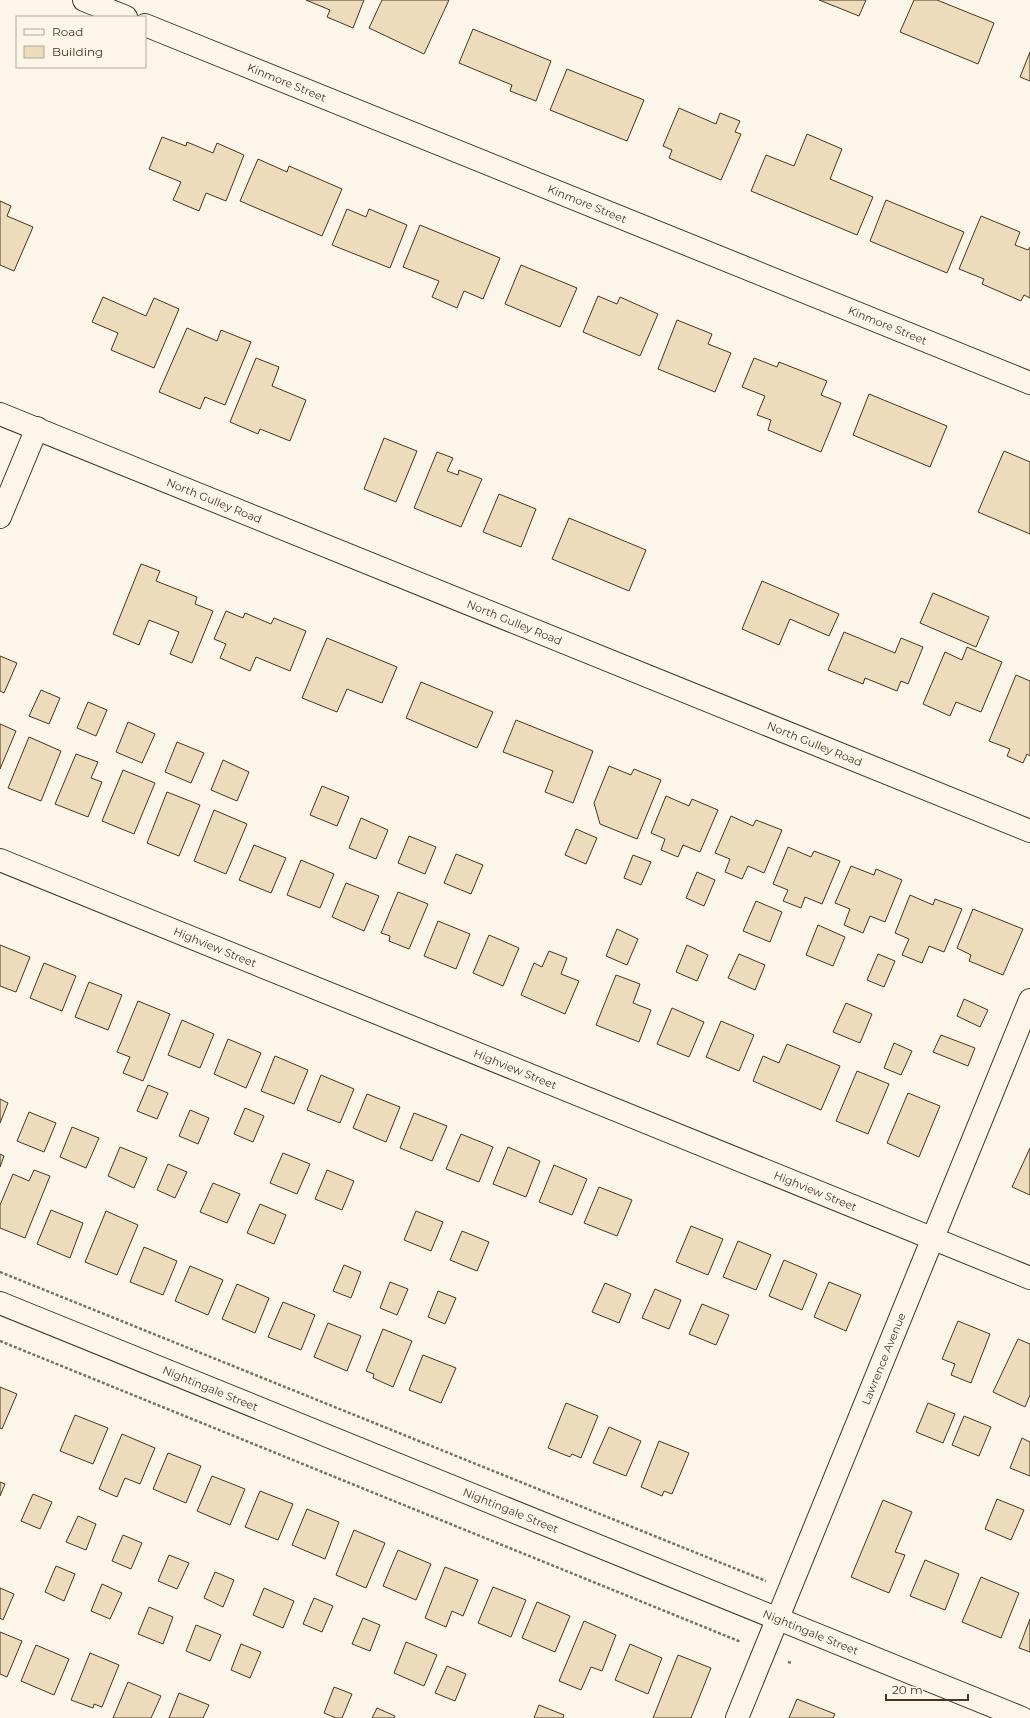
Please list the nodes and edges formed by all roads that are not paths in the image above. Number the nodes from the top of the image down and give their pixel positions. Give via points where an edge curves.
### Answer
1 (84, 0) edge
2 (124, 16) edge
3 (146, 24) edge
4 (1030, 383) edge
5 (0, 414) edge
6 (37, 428) junction
7 (0, 517) edge
8 (1030, 831) edge
9 (0, 860) edge
10 (1030, 1000) edge
11 (932, 1238) junction
12 (1030, 1278) edge
13 (0, 1303) edge
14 (778, 1619) junction
15 (737, 1718) edge
16 (1022, 1718) edge

1 - 2 street
3 - 4 street, Kinmore Street
5 - 6 street, North Gulley Road
6 - 7 street
6 - 8 street, North Gulley Road
9 - 11 street, Highview Street
10 - 11 street, Lawrence Avenue
11 - 12 street, Highview Street
11 - 14 street, Lawrence Avenue
13 - 14 street, Nightingale Street
14 - 15 street, Lawrence Avenue
14 - 16 street, Nightingale Street

